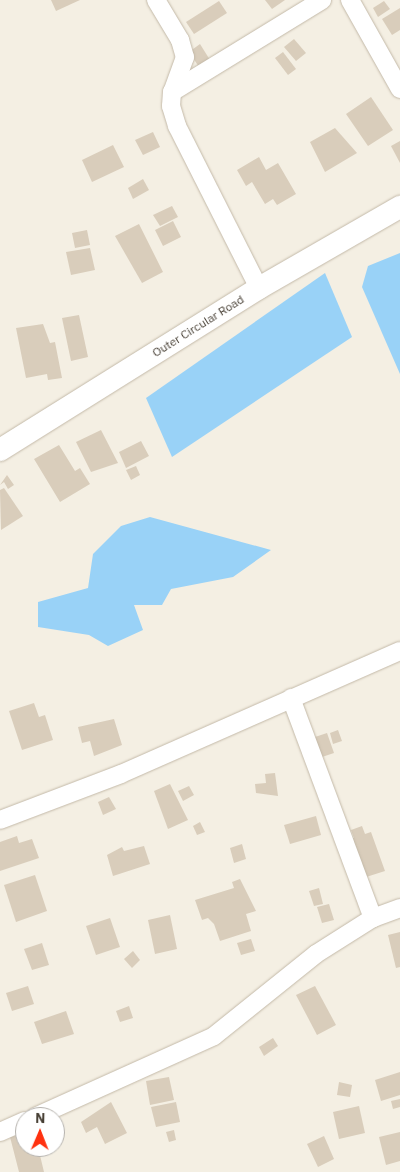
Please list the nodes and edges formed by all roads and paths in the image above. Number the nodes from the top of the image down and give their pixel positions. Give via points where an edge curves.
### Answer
1 (156, 0) edge
2 (322, 0) edge
3 (350, 0) edge
4 (400, 89) edge
5 (172, 92) junction
6 (400, 206) edge
7 (259, 288) junction
8 (0, 450) edge
9 (400, 651) edge
10 (291, 698) junction
11 (0, 820) edge
12 (400, 908) edge
13 (373, 918) junction
14 (57, 1107) edge
15 (15, 1125) edge
16 (0, 1132) edge

1 - 5 street via 180,40 185,57
2 - 5 street
3 - 4 street
5 - 7 street via 170,106 177,126
6 - 7 street, Outer Circular Road
7 - 8 street, Outer Circular Road
9 - 10 street
10 - 11 street via 121,774
10 - 13 street
12 - 13 street
13 - 14 street via 316,954 214,1036
15 - 16 street

